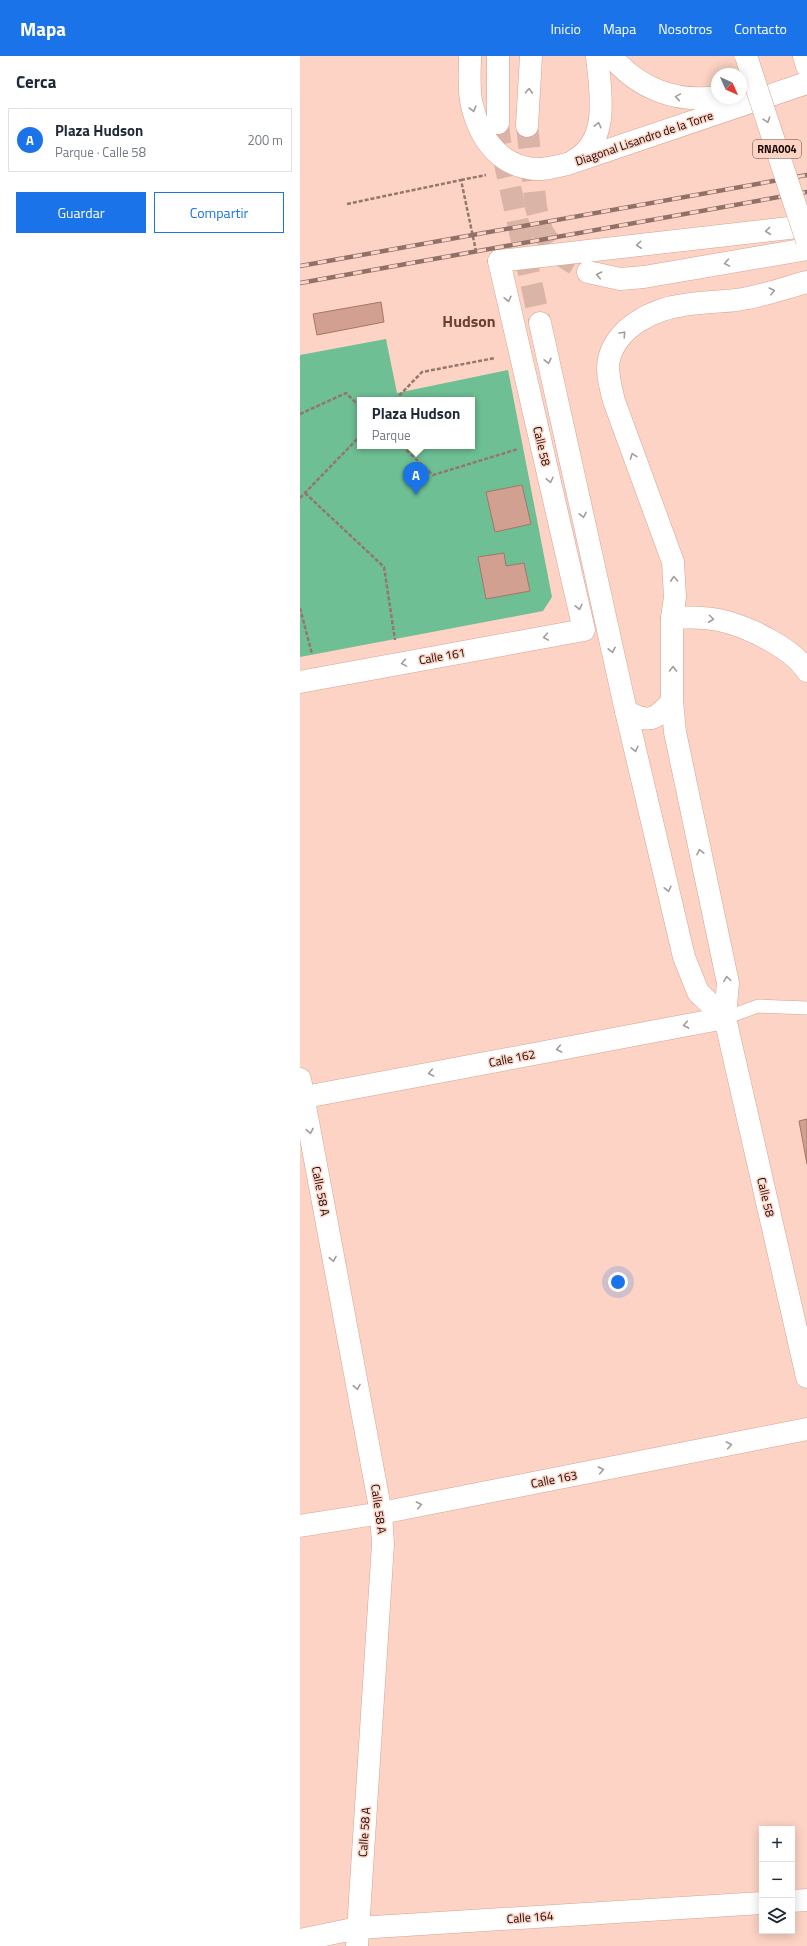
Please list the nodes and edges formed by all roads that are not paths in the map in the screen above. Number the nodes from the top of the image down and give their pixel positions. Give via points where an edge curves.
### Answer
1 (470, 56) edge
2 (498, 56) edge
3 (531, 56) edge
4 (597, 56) edge
5 (610, 56) edge
6 (746, 56) edge
7 (804, 56) edge
8 (807, 66) edge
9 (798, 85) edge
10 (747, 93) edge
11 (711, 97) edge
12 (498, 123) tunnel mouth
13 (527, 126) tunnel mouth
14 (567, 164) junction
15 (807, 226) edge
16 (807, 241) edge
17 (807, 249) edge
18 (588, 272) tunnel mouth
19 (807, 282) edge
20 (540, 323) tunnel mouth
21 (672, 618) junction
22 (584, 630) joint
23 (807, 671) edge
24 (309, 681) edge
25 (672, 701) junction
26 (626, 711) junction
27 (807, 1008) edge
28 (725, 1018) junction
29 (301, 1092) edge
30 (807, 1377) edge
31 (807, 1429) edge
32 (381, 1513) junction
33 (300, 1526) edge
34 (807, 1900) edge
35 (795, 1901) edge
36 (759, 1902) edge
37 (357, 1937) edge
38 (300, 1940) edge

1 -> 14 main road via 471,104 478,126 490,145 506,161 524,167 542,169
2 - 12 main road
13 -> 3 main road
14 -> 4 main road via 588,150 598,128 602,104
11 -> 5 main road, Diagonal Lisandro de la Torre via 691,98 656,91 621,68
6 -> 16 main road, RNA004, bridge
7 - 8 main road
9 - 10 main road, Diagonal Lisandro de la Torre
9 - 14 main road, Diagonal Lisandro de la Torre
15 -> 22 main road, Calle 58 via 499,261
17 -> 18 main road via 644,277 620,279
21 -> 19 main road, Calle 58 via 673,562 614,401 608,378 609,360 616,342 635,323 682,305 736,300
20 -> 26 main road
21 -> 23 main road via 727,621 751,630 791,654
25 -> 21 main road, Calle 58
22 -> 24 main road, Calle 161
25 - 26 main road via 662,713 651,719 639,719
28 -> 25 main road, Calle 58 via 728,983 675,732
26 -> 28 main road via 684,958 698,992
27 - 28 lane via 758,1006
28 -> 29 main road, Calle 162
28 - 30 main road, Calle 58
29 -> 32 main road, Calle 58 A
32 -> 31 main road, Calle 163
32 - 33 main road, Calle 163
32 - 37 main road, Calle 58 A via 383,1544
34 - 35 main road
36 - 37 main road, Calle 164
37 - 38 main road, Calle 164

